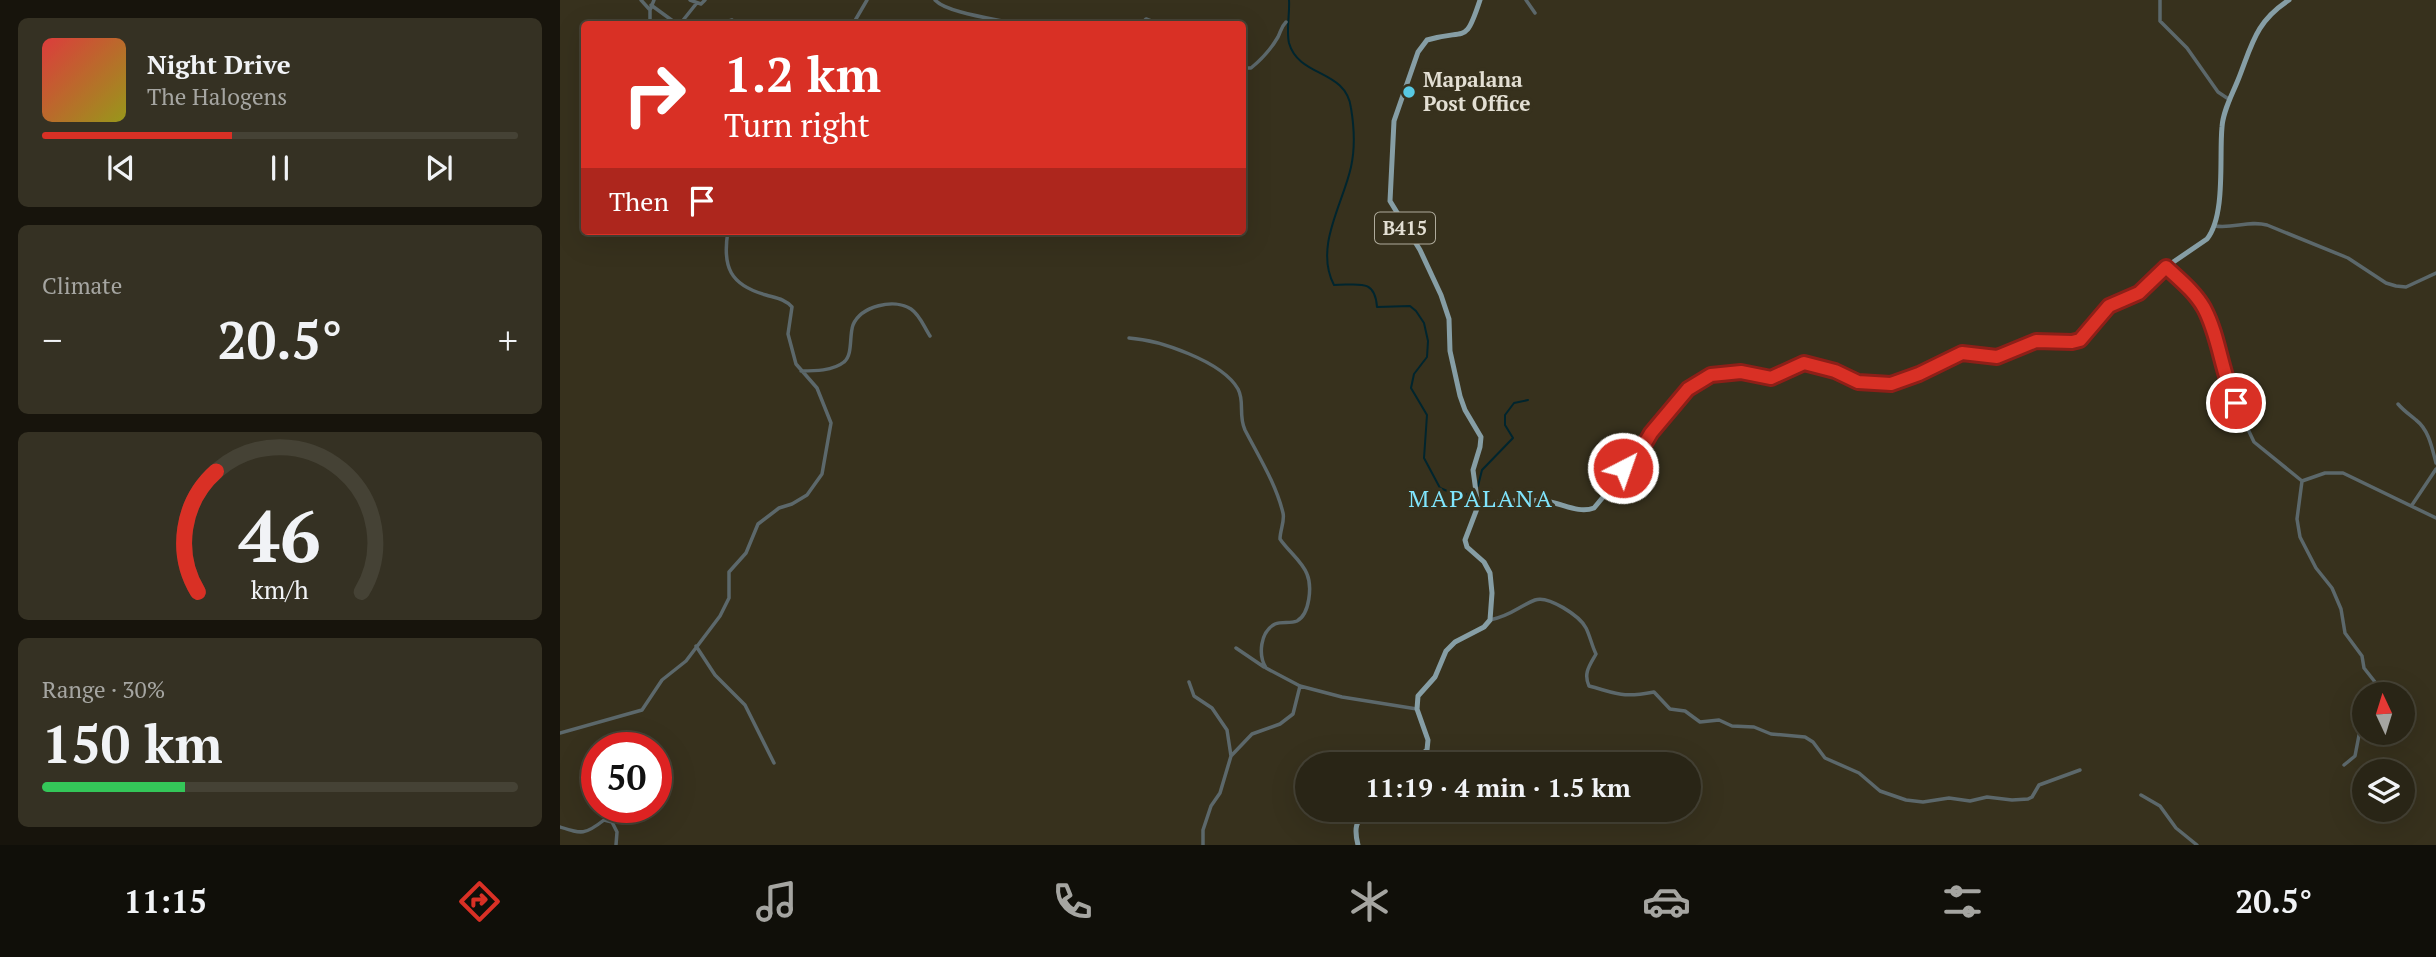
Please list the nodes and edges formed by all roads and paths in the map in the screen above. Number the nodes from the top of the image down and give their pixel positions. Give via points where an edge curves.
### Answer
1 (642, 0) edge
2 (690, 0) edge
3 (705, 0) edge
4 (867, 0) edge
5 (935, 0) edge
6 (1480, 0) edge
7 (1526, 0) edge
8 (2160, 0) edge
9 (2289, 0) edge
10 (696, 4) junction
11 (652, 5) edge
12 (1535, 13) dead end
13 (732, 20) dead end
14 (674, 21) edge
15 (681, 21) edge
16 (729, 21) edge
17 (855, 21) edge
18 (1005, 21) edge
19 (1286, 22) dead end
20 (1246, 68) edge
21 (2230, 100) junction
22 (2214, 225) junction
23 (727, 235) edge
24 (2166, 267) junction
25 (2436, 274) edge
26 (930, 337) dead end
27 (1129, 338) dead end
28 (800, 371) junction
29 (2398, 404) dead end
30 (2436, 463) edge
31 (2436, 469) edge
32 (2302, 481) junction
33 (2411, 505) junction
34 (1478, 506) junction
35 (2436, 518) edge
36 (1490, 620) junction
37 (696, 646) junction
38 (1236, 648) dead end
39 (1266, 668) junction
40 (1189, 682) dead end
41 (2375, 682) edge
42 (1300, 686) junction
43 (1417, 709) junction
44 (560, 733) edge
45 (2357, 746) edge
46 (1424, 752) edge
47 (1231, 756) junction
48 (774, 763) dead end
49 (2344, 765) dead end
50 (2080, 770) dead end
51 (2141, 795) dead end
52 (1357, 822) edge
53 (560, 827) edge
54 (616, 845) edge
55 (1203, 845) edge
56 (1358, 845) edge
57 (2197, 845) edge

1 - 11 street
2 - 10 street
3 - 10 street
4 - 17 street
5 - 18 street via 944,8
6 - 34 main road, B415 via 1466,32 1427,40 1418,52 1394,121 1390,172 1390,201 1441,295 1460,396 1481,437 1473,470
7 - 12 street
8 - 21 street via 2160,21 2187,48 2218,92
9 - 21 main road via 2262,24
10 - 15 street
11 - 14 street
13 - 16 street
19 - 20 street via 1258,62
21 - 22 main road via 2222,123
22 - 24 main road via 2207,239
22 - 25 street via 2254,222 2271,227 2348,258 2396,286 2406,287
23 - 28 street via 725,249 736,281 792,307 788,334
24 - 32 street via 2204,309 2220,350 2226,383 2254,442
24 - 34 main road via 2139,293 2109,306 2080,340 2072,342 2036,341 1997,357 1962,353 1891,384 1858,382 1804,363 1771,378 1741,372 1711,375 1688,389 1594,508 1578,510 1515,499
26 - 28 street via 909,308 878,307 857,318 844,362
27 - 39 street via 1147,339 1196,357 1237,387 1241,421 1283,514 1280,539 1309,581 1308,606 1301,617 1278,623 1265,635 1261,649
28 - 37 street via 817,388 831,423 822,474 807,495 758,524 746,553 729,572 729,598
29 - 30 street via 2428,434
31 - 33 street
32 - 33 street via 2343,473
32 - 41 street via 2297,519 2300,537 2332,588 2345,634
33 - 35 street
34 - 36 main road, B415 via 1465,540 1490,573
36 - 43 main road via 1446,651 1435,677 1418,696
36 - 50 street via 1537,600 1549,600 1586,628 1596,654 1587,666 1590,686 1614,695 1654,692 1670,709 1685,711 1700,722 1719,720 1771,734 1805,737 1825,758 1858,773 1880,791 1906,800 2028,799 2039,785
37 - 44 street via 686,661 662,680 642,710
37 - 48 street via 715,675 745,705
38 - 39 street
39 - 42 street
40 - 47 street via 1194,696 1212,708 1227,730
42 - 43 street
42 - 47 street via 1293,714 1252,734
43 - 46 main road via 1427,740
45 - 49 street via 2355,756
47 - 55 street via 1203,830
51 - 57 street via 2166,810 2176,828
52 - 56 main road
53 - 54 street via 580,833 604,820 612,822

